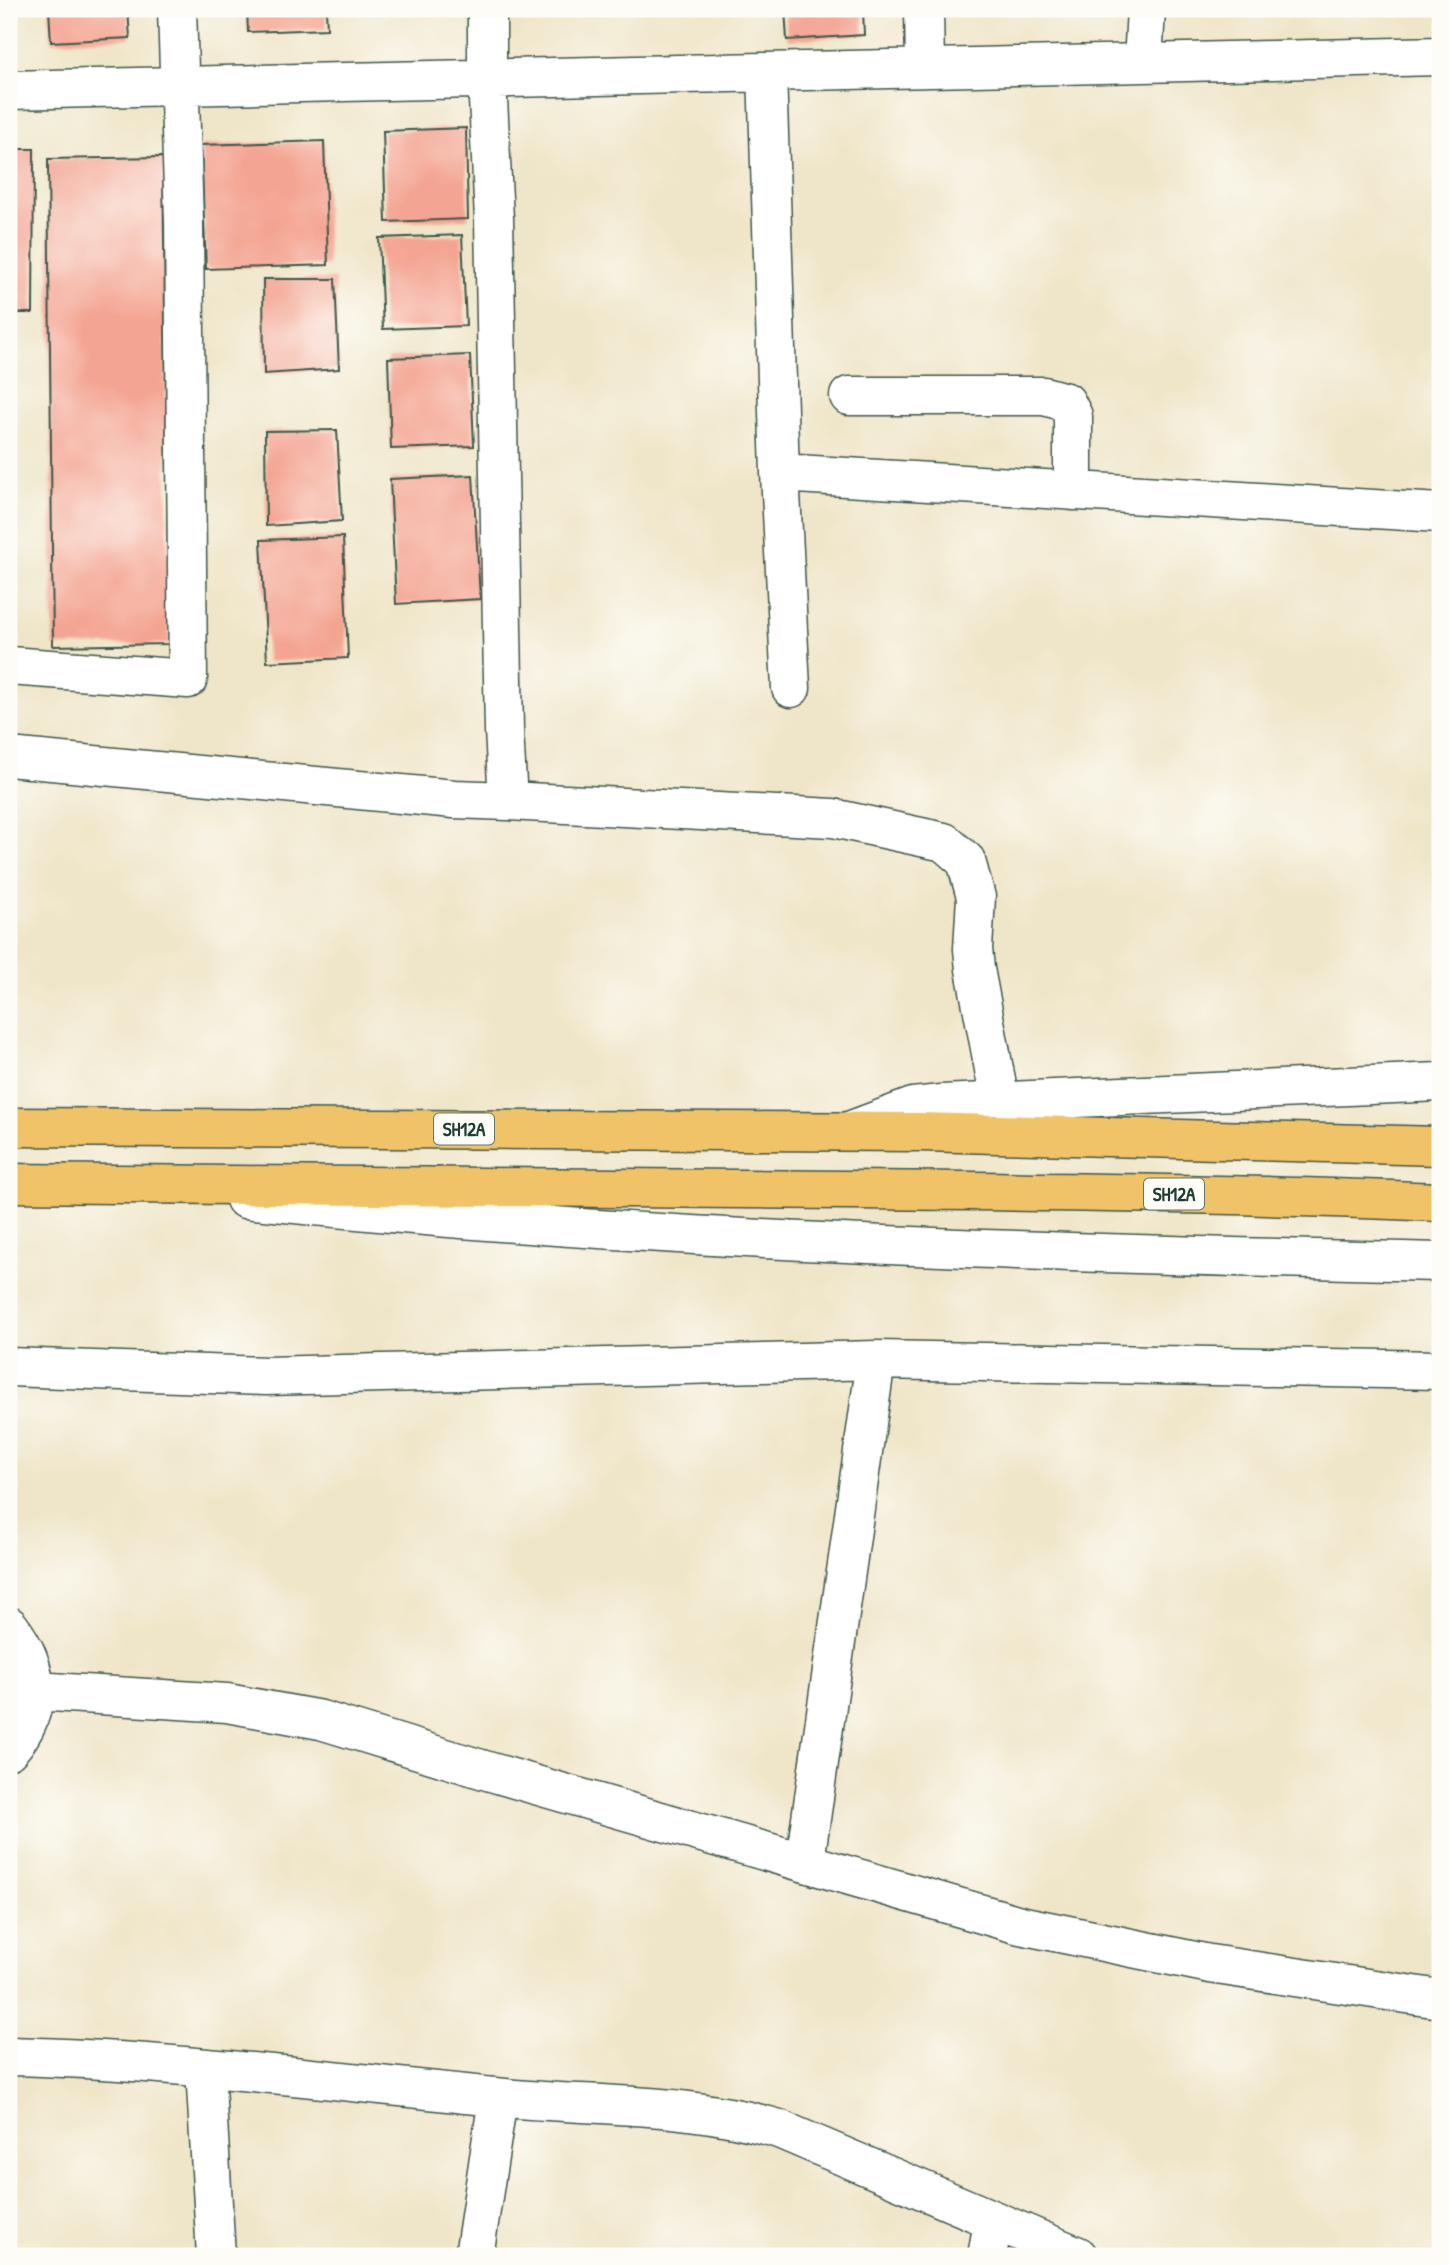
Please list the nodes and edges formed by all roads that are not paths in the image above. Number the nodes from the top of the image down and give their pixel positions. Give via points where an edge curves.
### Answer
1 (177, 9) edge
2 (487, 9) edge
3 (924, 9) edge
4 (1146, 9) edge
5 (1440, 56) edge
6 (1143, 63) junction
7 (925, 68) junction
8 (767, 72) junction
9 (487, 79) junction
10 (178, 86) junction
11 (9, 90) edge
12 (849, 396) dead end
13 (780, 473) junction
14 (1073, 491) junction
15 (1440, 513) edge
16 (9, 666) edge
17 (791, 688) dead end
18 (9, 757) edge
19 (508, 801) junction
20 (1440, 1082) edge
21 (1000, 1101) junction
22 (9, 1127) edge
23 (849, 1130) junction
24 (1440, 1146) edge
25 (9, 1183) edge
26 (107, 1184) junction
27 (1440, 1202) edge
28 (1440, 1262) edge
29 (876, 1360) junction
30 (9, 1367) edge
31 (1440, 1370) edge
32 (9, 1626) edge
33 (35, 1691) junction
34 (9, 1750) edge
35 (805, 1861) junction
36 (1440, 1999) edge
37 (9, 2056) edge
38 (205, 2069) junction
39 (498, 2098) junction
40 (990, 2239) edge
41 (216, 2256) edge
42 (474, 2256) edge
43 (1078, 2256) edge

1 - 10 street
2 - 9 street
3 - 7 street
4 - 6 street
5 - 6 street
6 - 7 street
7 - 8 street
8 - 9 street
8 - 13 street
9 - 10 street
9 - 19 street
10 - 11 street
10 - 16 street via 184,221 188,679
12 - 14 street via 1044,396 1066,402 1073,415
13 - 14 street
13 - 17 street
14 - 15 street
18 - 19 street
19 - 21 street via 832,818 944,842 966,861 976,897 975,969
20 - 21 street
21 - 23 street via 914,1107
22 - 23 main road, SH12A
23 - 24 main road, SH12A
25 - 26 main road, SH12A
26 - 27 main road, SH12A via 908,1189 1304,1195
26 - 28 street via 368,1212 658,1233 908,1247
29 - 30 street via 266,1376
29 - 31 street
29 - 35 street
32 - 33 street via 24,1645
33 - 34 street via 22,1736
33 - 35 street via 227,1703 321,1720
35 - 36 street via 1020,1925 1210,1964
37 - 38 street
38 - 39 street
38 - 41 street
39 - 40 street via 747,2119 779,2129
39 - 42 street
40 - 43 street

